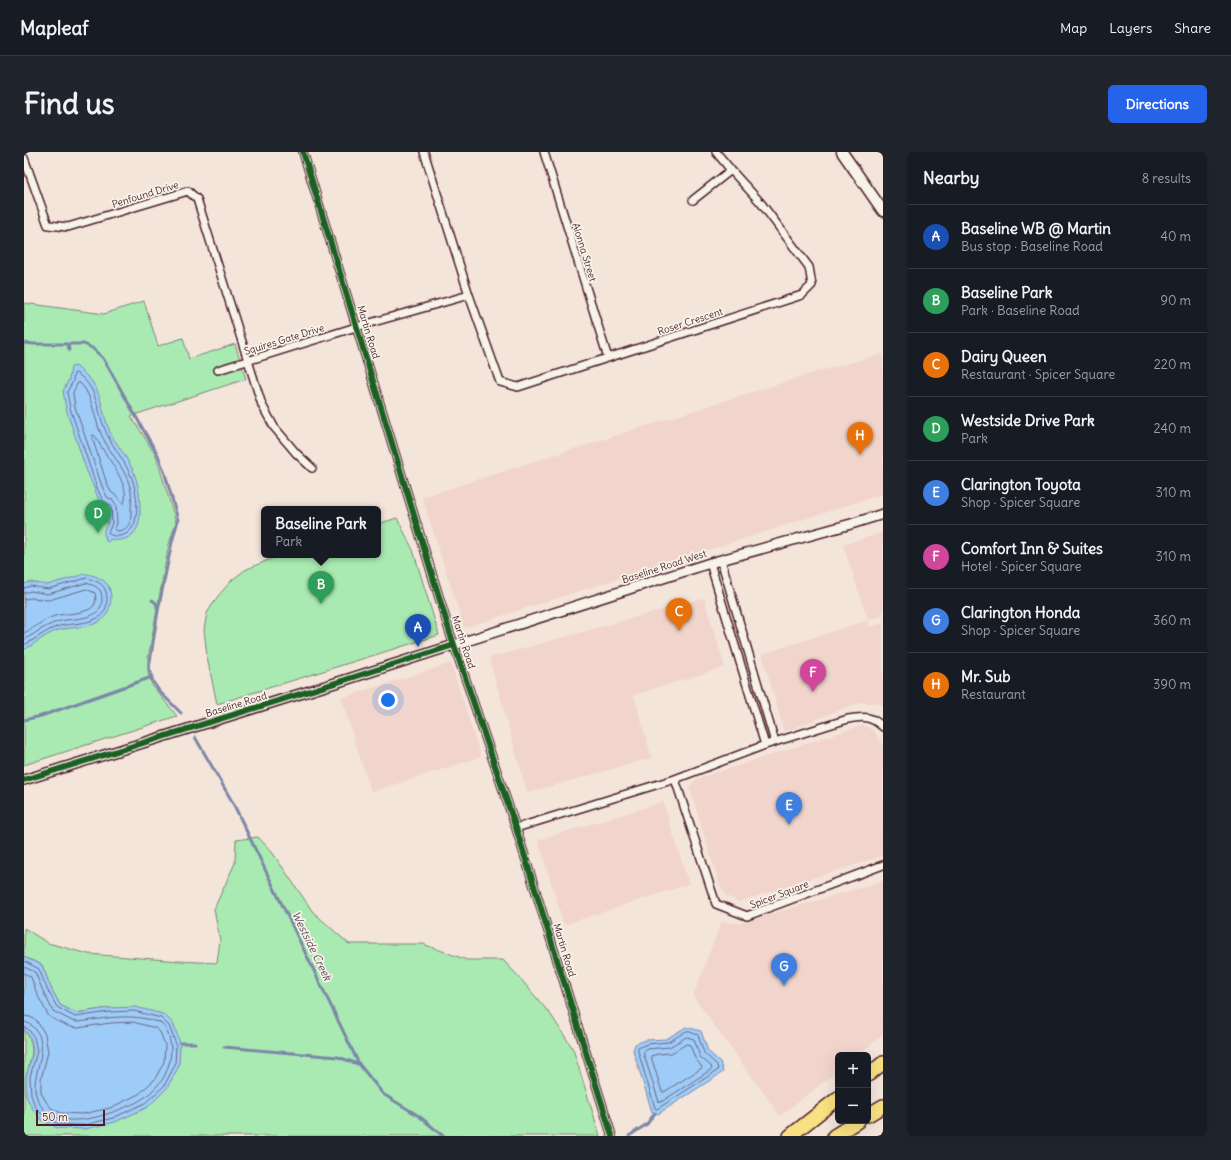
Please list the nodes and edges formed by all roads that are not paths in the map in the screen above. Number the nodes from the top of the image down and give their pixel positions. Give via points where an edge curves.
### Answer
1 (303, 152) edge
2 (424, 152) edge
3 (544, 152) edge
4 (716, 152) edge
5 (842, 152) edge
6 (24, 158) edge
7 (731, 170) junction
8 (692, 200) dead end
9 (883, 211) edge
10 (469, 295) junction
11 (356, 327) junction
12 (608, 358) junction
13 (247, 360) junction
14 (218, 370) dead end
15 (312, 468) dead end
16 (883, 514) edge
17 (721, 560) junction
18 (710, 563) junction
19 (454, 645) junction
20 (883, 727) edge
21 (775, 742) junction
22 (765, 745) junction
23 (674, 779) junction
24 (24, 780) edge
25 (516, 828) junction
26 (883, 866) edge
27 (883, 1063) edge
28 (871, 1073) edge
29 (835, 1100) edge
30 (883, 1106) edge
31 (871, 1113) edge
32 (853, 1124) edge
33 (612, 1136) edge
34 (790, 1136) edge
35 (834, 1136) edge

1 - 11 street, Martin Road
2 - 10 street, Roser Crescent
3 - 12 street, Alonna Street
4 - 7 street, Roser Crescent
5 - 9 main road
6 - 13 street, Penfound Drive via 48,225 68,227 188,191 197,199
7 - 8 street
7 - 12 street, Roser Crescent via 761,203 809,267 812,285 802,295
10 - 11 street
10 - 12 street, Roser Crescent via 500,382 518,387
11 - 13 street, Squires Gate Drive
11 - 19 street, Martin Road
13 - 14 street, Squires Gate Drive
13 - 15 street via 262,406 274,427
16 - 17 street, Baseline Road West
17 - 18 street, Baseline Road West
17 - 21 street
18 - 19 street, Baseline Road West
18 - 22 street
19 - 24 street, Baseline Road
19 - 25 street, Martin Road
20 - 21 street via 871,718 862,717
21 - 22 street
22 - 23 street
23 - 25 street
23 - 26 street, Spicer Square via 716,904 747,916
25 - 33 street, Martin Road
27 - 28 highway
29 - 34 highway
30 - 31 highway
32 - 35 highway

